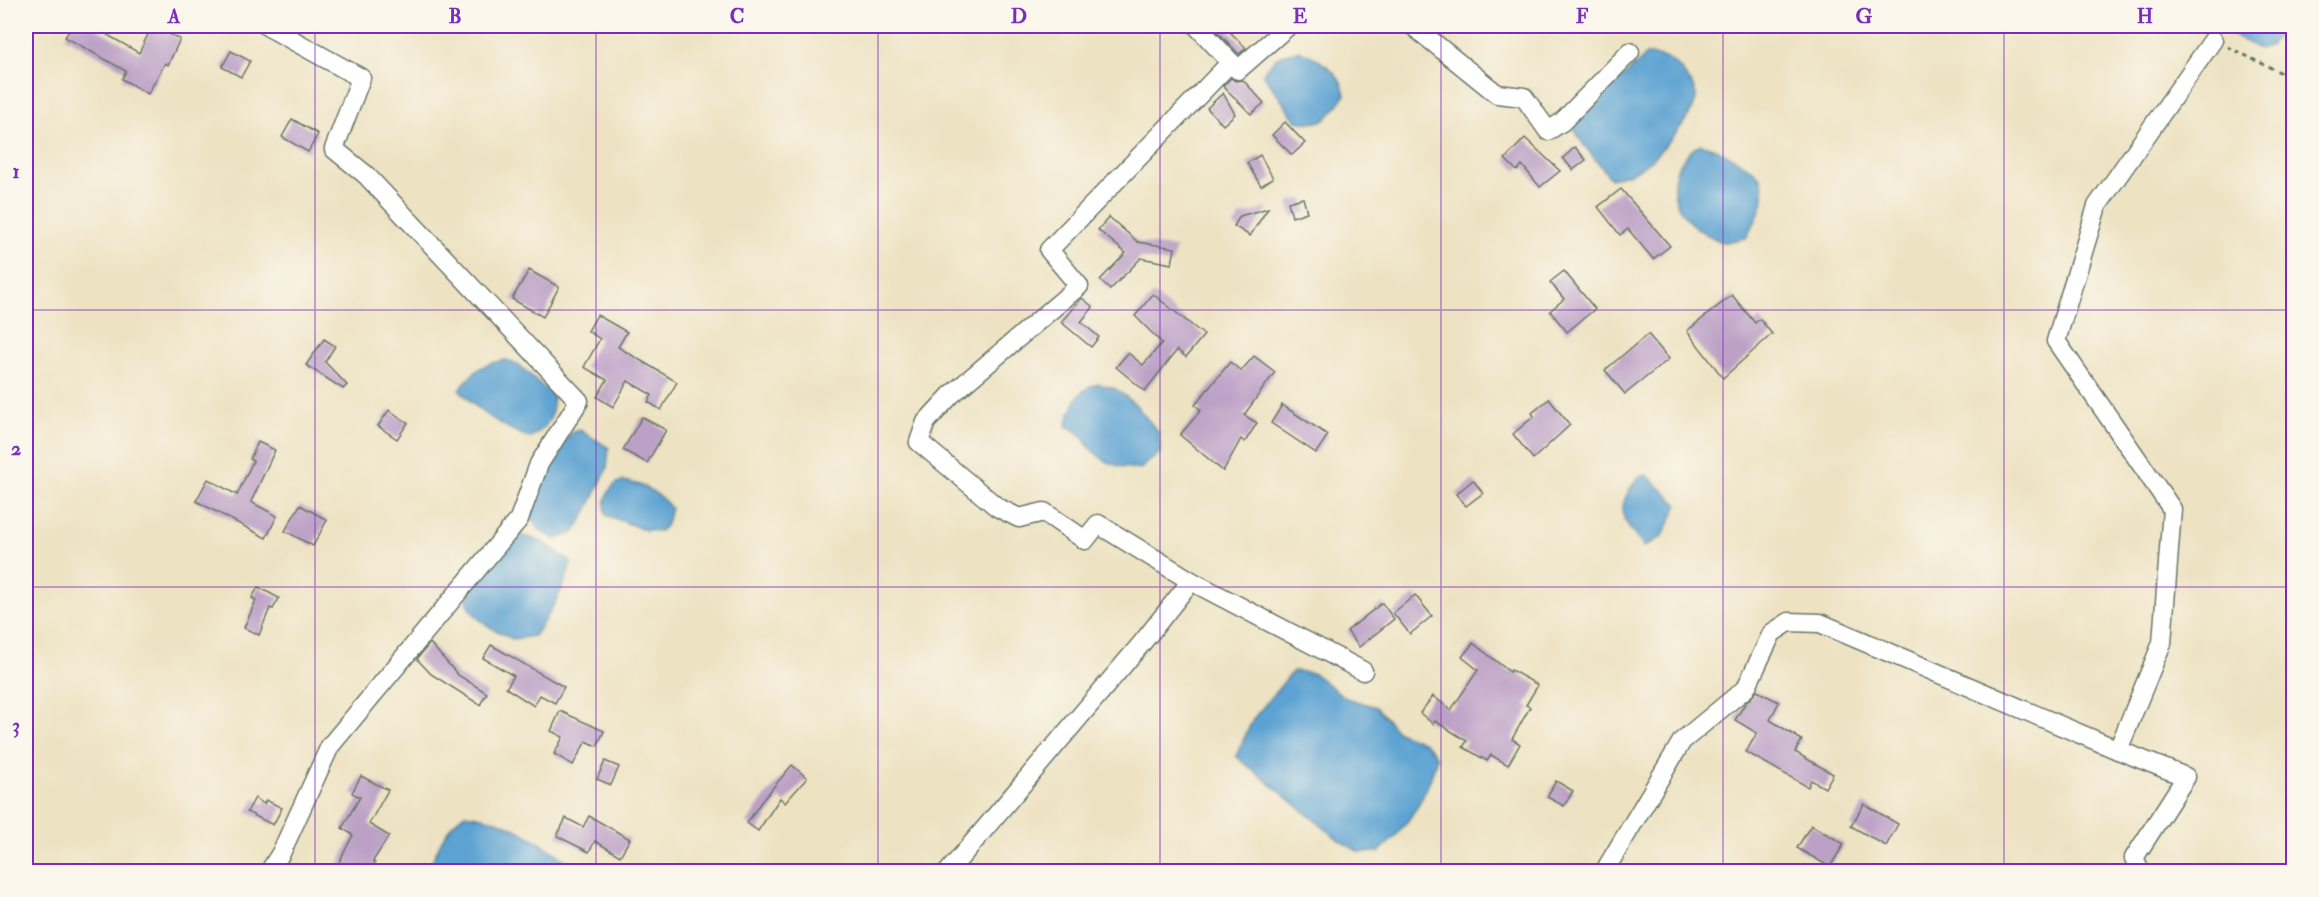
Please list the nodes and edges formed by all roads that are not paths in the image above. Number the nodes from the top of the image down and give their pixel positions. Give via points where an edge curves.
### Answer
1 (267, 26) edge
2 (1197, 26) edge
3 (1288, 26) edge
4 (1413, 26) edge
5 (2213, 40) road end
6 (1630, 52) dead end
7 (1231, 62) junction
8 (1191, 581) junction
9 (1363, 671) dead end
10 (2118, 750) junction
11 (269, 872) edge
12 (948, 872) edge
13 (1604, 872) edge
14 (2141, 872) edge

1 - 11 street via 361,78 334,148 366,175 579,401 539,464 519,519 330,746
2 - 7 street
3 - 7 street via 1238,70
4 - 6 street via 1497,94 1524,97 1548,132
5 - 10 street via 2097,206 2056,341 2172,509 2162,643
7 - 8 street via 1049,250 1079,286 951,394 926,422 919,442 997,507 1019,518 1044,512 1085,540 1098,524
8 - 9 street
8 - 12 street
10 - 13 street via 1820,623 1788,622 1772,633 1746,688 1682,741
10 - 14 street via 2186,777 2134,858

